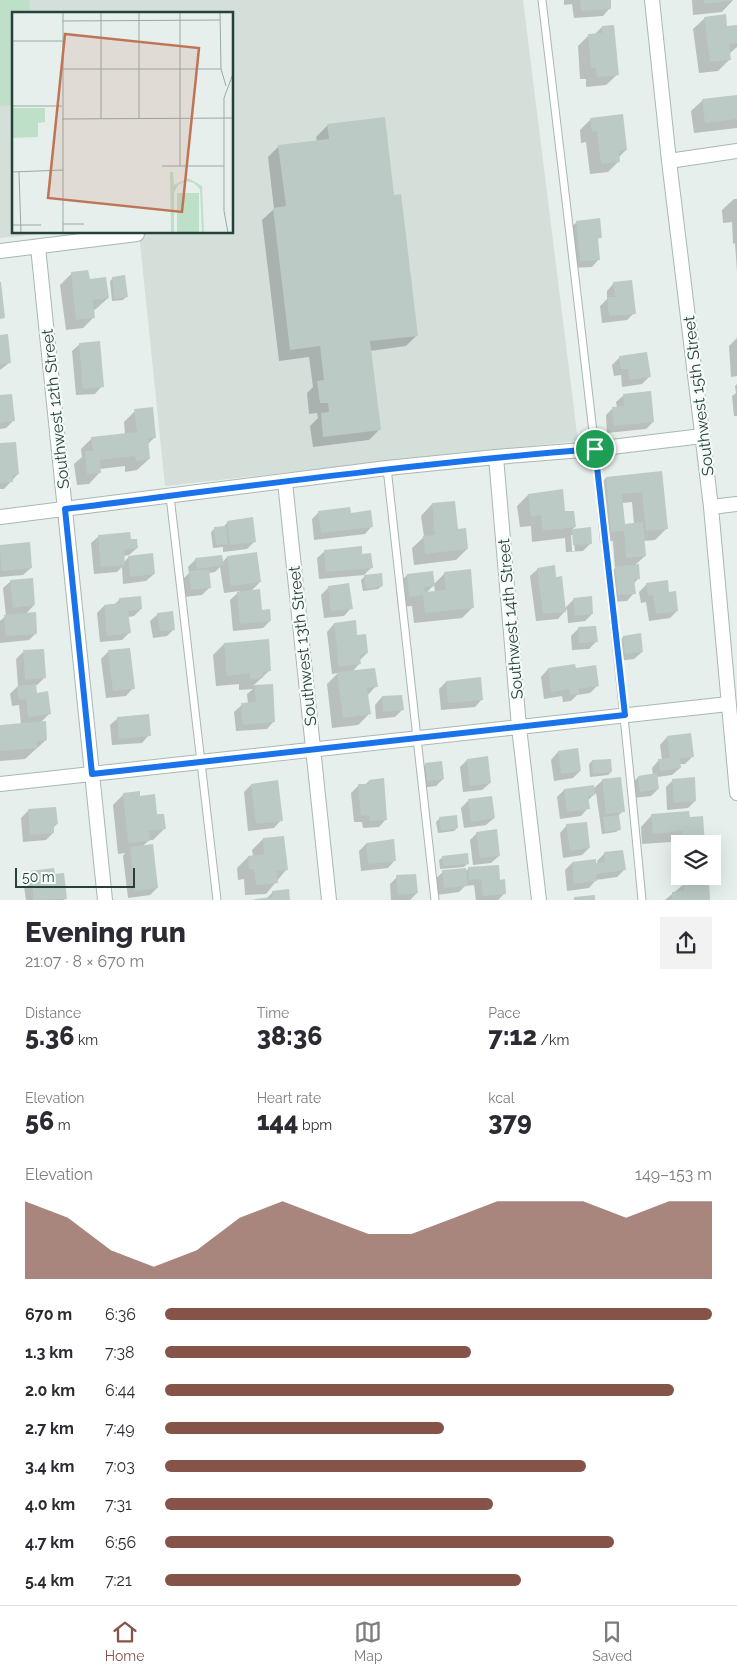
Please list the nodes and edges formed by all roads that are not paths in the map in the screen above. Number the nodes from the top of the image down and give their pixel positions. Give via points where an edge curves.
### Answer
1 (542, 0) edge
2 (652, 0) edge
3 (737, 151) edge
4 (669, 161) junction
5 (137, 234) dead end
6 (38, 247) junction
7 (0, 252) edge
8 (702, 436) junction
9 (595, 449) junction
10 (496, 457) junction
11 (387, 468) junction
12 (285, 482) junction
13 (170, 496) junction
14 (737, 504) edge
15 (711, 507) junction
16 (65, 509) junction
17 (0, 516) edge
18 (728, 704) junction
19 (625, 715) junction
20 (519, 727) junction
21 (417, 738) junction
22 (313, 750) junction
23 (200, 762) junction
24 (92, 774) junction
25 (0, 784) edge
26 (737, 793) edge
27 (105, 900) edge
28 (216, 900) edge
29 (329, 900) edge
30 (435, 900) edge
31 (539, 900) edge
32 (642, 900) edge

1 - 9 lane
2 - 4 street, Southwest 15th Street
3 - 4 street
4 - 8 street, Southwest 15th Street
5 - 6 street
6 - 7 street
6 - 16 street, Southwest 12th Street
8 - 9 street
8 - 15 street, Southwest 15th Street
9 - 10 street
9 - 19 lane
10 - 11 street
10 - 20 street, Southwest 14th Street
11 - 12 street
11 - 21 lane
12 - 13 street
12 - 22 street, Southwest 13th Street
13 - 16 street
13 - 23 lane
14 - 15 street
15 - 18 street, Southwest 15th Street
16 - 17 street
16 - 24 street, Southwest 12th Street
18 - 19 street
18 - 26 street, Southwest 15th Street
19 - 20 street
19 - 32 lane
20 - 21 street
20 - 31 street, Southwest 14th Street
21 - 22 street
21 - 30 lane
22 - 23 street
22 - 29 street, Southwest 13th Street
23 - 24 street
23 - 28 lane
24 - 25 street
24 - 27 street, Southwest 12th Street

